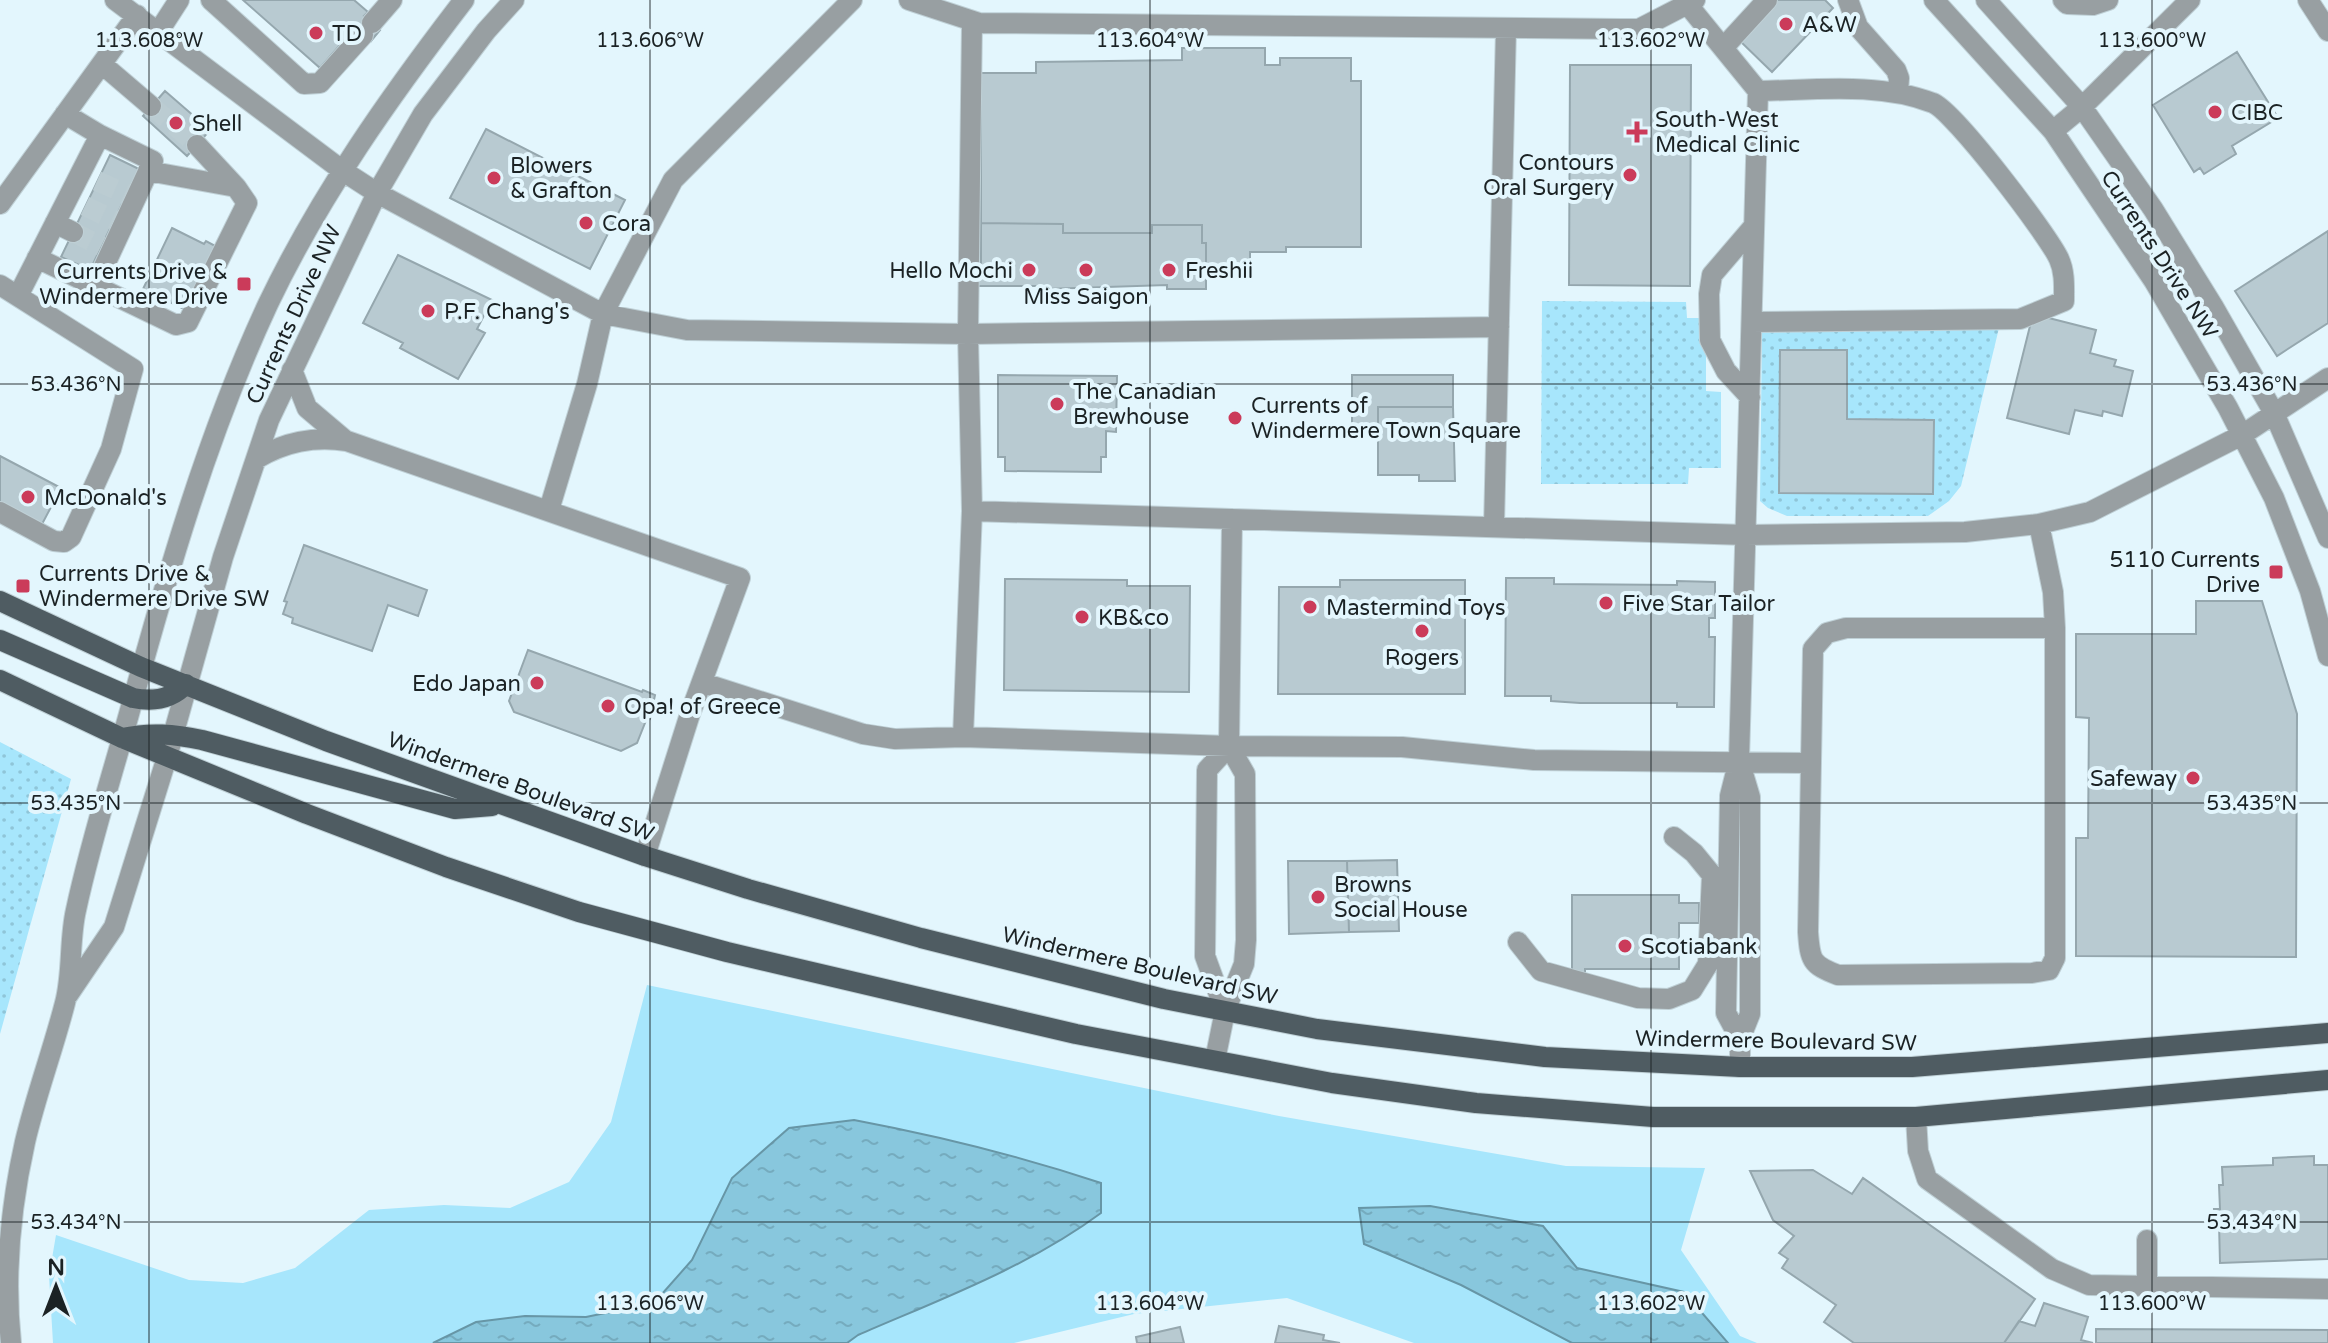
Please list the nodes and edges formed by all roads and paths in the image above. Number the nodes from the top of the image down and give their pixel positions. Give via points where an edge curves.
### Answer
1 (115, 0) edge
2 (179, 0) edge
3 (211, 0) edge
4 (392, 0) edge
5 (464, 0) edge
6 (514, 0) edge
7 (852, 0) edge
8 (909, 0) edge
9 (1767, 0) edge
10 (1848, 0) edge
11 (1934, 0) edge
12 (1986, 0) edge
13 (2063, 0) edge
14 (2108, 0) edge
15 (2190, 0) edge
16 (2308, 0) edge
17 (1691, 2) edge
18 (137, 15) junction
19 (972, 21) junction
20 (1506, 29) junction
21 (159, 31) junction
22 (2328, 31) edge
23 (1723, 48) junction
24 (103, 65) junction
25 (1758, 91) junction
26 (1898, 92) junction
27 (151, 106) tunnel mouth
28 (2082, 107) junction
29 (65, 114) junction
30 (2053, 131) junction
31 (100, 135) junction
32 (197, 145) tunnel mouth
33 (148, 171) junction
34 (343, 171) junction
35 (236, 187) junction
36 (377, 193) junction
37 (0, 204) edge
38 (1754, 226) junction
39 (37, 258) junction
40 (95, 286) junction
41 (9, 290) edge
42 (603, 314) junction
43 (1752, 322) junction
44 (1499, 327) junction
45 (968, 334) junction
46 (292, 370) junction
47 (2328, 378) edge
48 (1750, 397) junction
49 (2274, 413) junction
50 (2242, 435) junction
51 (347, 441) junction
52 (256, 459) junction
53 (549, 510) junction
54 (972, 511) junction
55 (0, 512) edge
56 (1232, 519) junction
57 (2039, 524) junction
58 (1494, 526) junction
59 (1746, 535) junction
60 (2328, 538) edge
61 (0, 601) edge
62 (2055, 628) junction
63 (0, 640) edge
64 (2328, 656) edge
65 (141, 667) junction
66 (0, 680) edge
67 (703, 683) junction
68 (186, 684) junction
69 (133, 698) junction
70 (172, 734) junction
71 (963, 737) junction
72 (122, 738) junction
73 (1229, 746) junction
74 (167, 757) junction
75 (1739, 760) junction
76 (1809, 763) junction
77 (500, 806) junction
78 (1674, 837) dead end
79 (645, 856) junction
80 (1518, 942) dead end
81 (66, 999) junction
82 (1225, 1011) junction
83 (2328, 1033) edge
84 (1215, 1060) junction
85 (1740, 1067) junction
86 (2328, 1080) edge
87 (1916, 1117) junction
88 (2147, 1240) dead end
89 (2147, 1286) junction
90 (2328, 1289) edge
91 (11, 1343) edge

1 - 18 street
2 - 21 street
3 - 4 street via 304,84 320,83
5 - 34 street, Currents Drive NW via 391,96
6 - 36 street, Currents Drive NW via 423,114
7 - 42 street via 673,180
8 - 19 street
9 - 23 street
10 - 26 street via 1858,27 1896,70
11 - 30 street, Currents Drive NW
12 - 28 street, Currents Drive NW
13 - 14 street via 2093,5
15 - 28 street
16 - 22 street
17 - 20 street via 1639,29
17 - 23 street
18 - 21 street
18 - 24 street
19 - 20 street
19 - 45 street
20 - 44 street
21 - 34 street
23 - 25 street
24 - 27 street
24 - 29 street
25 - 26 street
25 - 38 street
26 - 43 street via 1938,104 1996,168 2059,258 2064,301 2020,319
28 - 30 street
28 - 49 street, Currents Drive NW via 2153,209
29 - 31 street
29 - 37 street
30 - 50 street, Currents Drive NW via 2154,281
31 - 33 street via 153,161
31 - 39 street via 77,202
32 - 35 street
33 - 35 street
33 - 40 street via 106,248
34 - 36 street
34 - 65 street, Currents Drive NW via 269,302 226,402
35 - 40 street via 247,203 188,322 176,325
36 - 42 street
36 - 46 street, Currents Drive NW
38 - 43 street
38 - 48 street via 1712,275 1709,294 1710,340 1726,371
39 - 40 street
39 - 41 street
41 - 55 street via 133,369 111,449 71,537 64,542
42 - 45 street via 687,330
42 - 53 street
43 - 48 street
44 - 45 street
44 - 58 street
45 - 54 street
46 - 51 street via 307,408
46 - 52 street, Currents Drive NW
47 - 49 street
48 - 59 street
49 - 50 street
49 - 60 street, Currents Drive NW
50 - 57 street via 2090,512
50 - 64 street, Currents Drive NW via 2274,498
51 - 52 street via 294,441
51 - 53 street
52 - 68 street, Currents Drive NW
53 - 67 street via 740,578
54 - 56 street
54 - 71 street
56 - 58 street
56 - 73 street
57 - 59 street via 1965,532
57 - 62 street
58 - 59 street
59 - 75 street
61 - 65 main road, Windermere Boulevard SW
62 - 76 street via 1846,628 1827,633 1813,649
62 - 76 street via 2055,958 2049,970 1838,975 1820,968 1810,956 1808,932
63 - 69 main road
65 - 68 main road, Windermere Boulevard SW
65 - 69 street, Currents Drive NW
66 - 72 main road
67 - 71 street via 863,734 895,739
67 - 79 street
68 - 69 main road via 178,693 150,701
68 - 70 street, Currents Drive NW
68 - 77 main road, Windermere Boulevard SW
69 - 72 street, Currents Drive NW
70 - 72 main road
70 - 74 street, Currents Drive NW
70 - 77 main road via 455,809
71 - 73 street
72 - 74 main road
72 - 81 street, Currents Drive NW via 75,912
73 - 75 street via 1402,747 1534,760
73 - 82 street via 1245,774 1246,940 1244,964
73 - 82 street via 1207,770 1205,956
74 - 81 street, Currents Drive NW via 114,927
74 - 84 main road via 446,867 579,912 922,999
75 - 76 street
75 - 85 street via 1750,797 1750,1014 1740,1039
77 - 79 main road, Windermere Boulevard SW
78 - 80 street via 1712,875 1708,964 1692,990 1669,999 1638,998 1541,971
79 - 82 main road, Windermere Boulevard SW via 921,938
81 - 91 street via 26,1139 10,1218 6,1300
82 - 84 street
82 - 85 main road, Windermere Boulevard SW via 1317,1029 1545,1057
83 - 85 main road, Windermere Boulevard SW via 1912,1067
84 - 87 main road via 1332,1083 1564,1112
86 - 87 main road
87 - 89 street via 1927,1179 2052,1269 2089,1285
88 - 89 street
89 - 90 street

